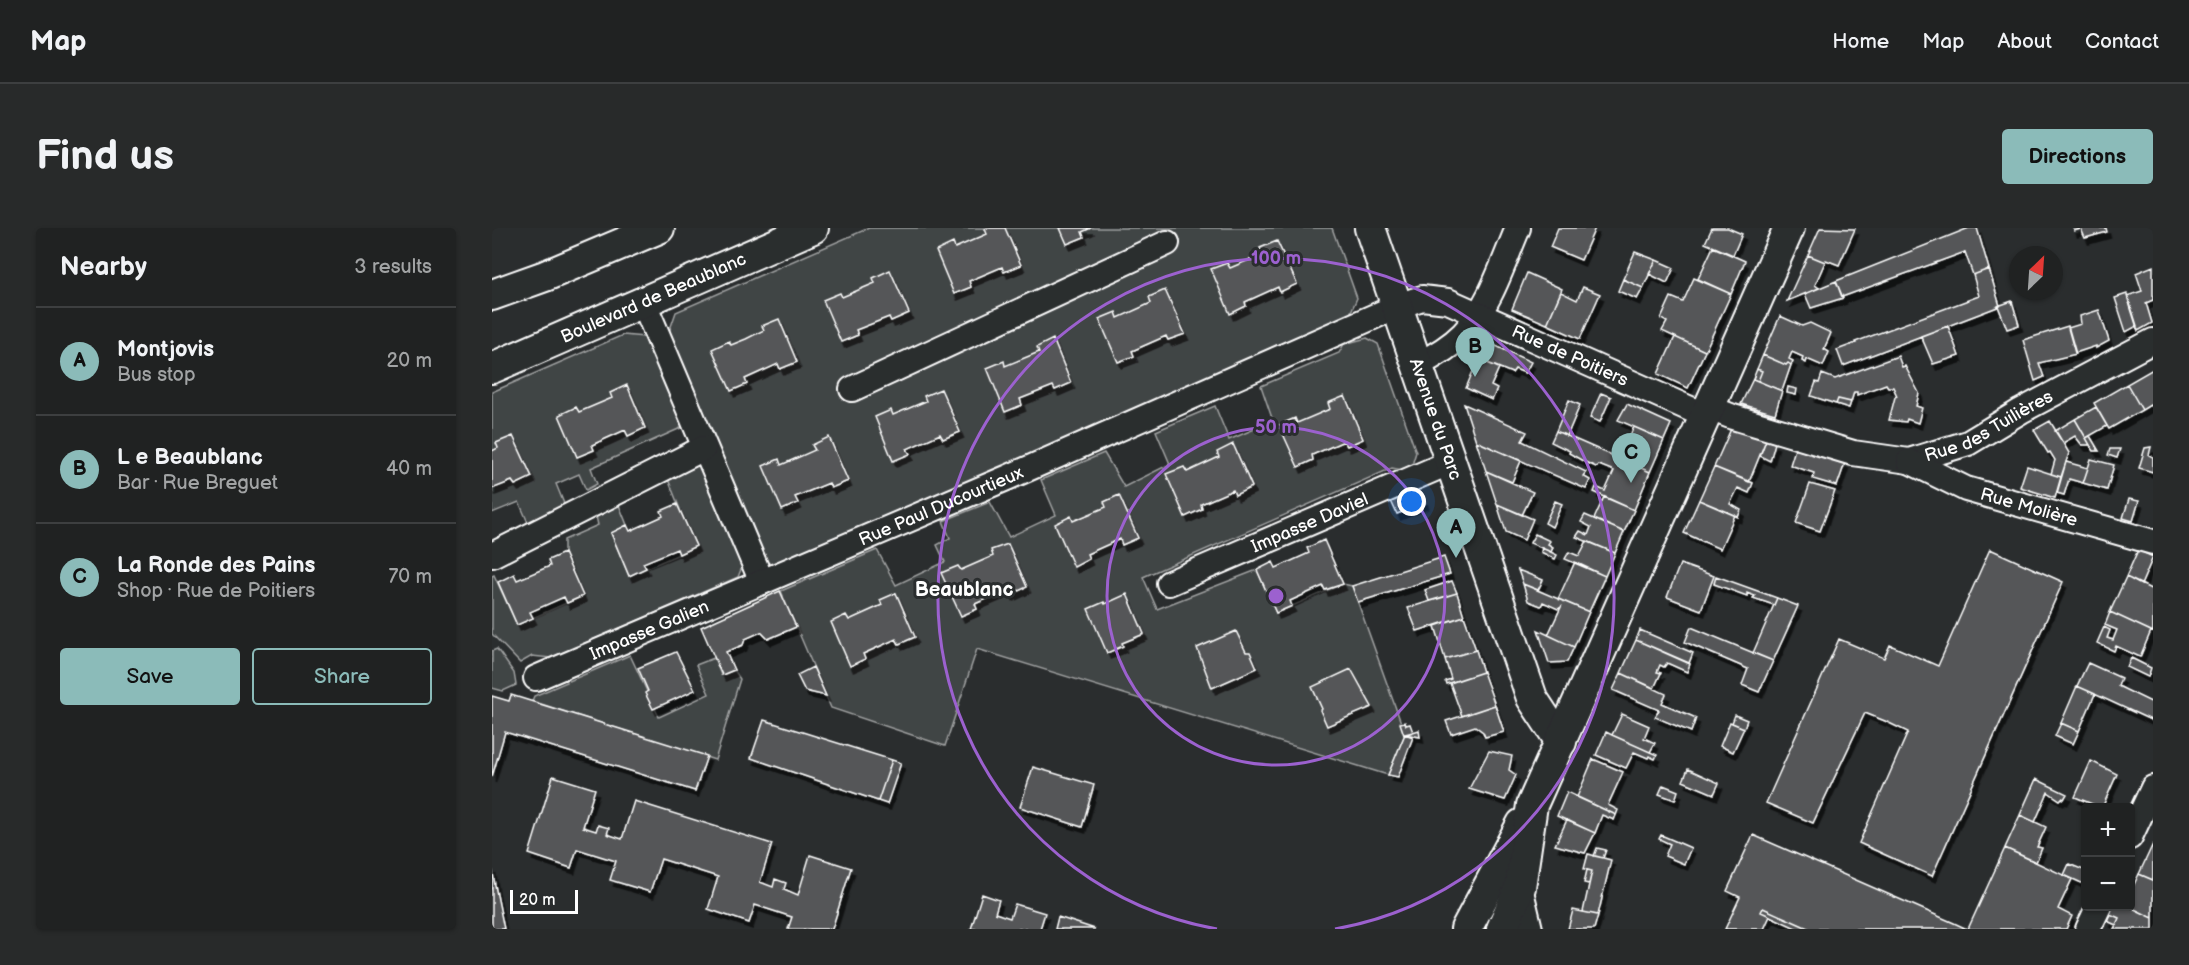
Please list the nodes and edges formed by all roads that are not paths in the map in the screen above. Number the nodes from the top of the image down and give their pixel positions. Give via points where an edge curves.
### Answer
1 (659, 228) edge
2 (813, 228) edge
3 (1370, 228) edge
4 (1518, 228) edge
5 (1789, 228) edge
6 (1167, 243) dead end
7 (492, 295) edge
8 (643, 302) junction
9 (1398, 306) junction
10 (1478, 315) junction
11 (2153, 341) edge
12 (1417, 365) junction
13 (492, 368) edge
14 (852, 389) dead end
15 (1708, 412) junction
16 (704, 448) junction
17 (1910, 461) junction
18 (1451, 462) junction
19 (2153, 542) edge
20 (492, 555) edge
21 (762, 582) junction
22 (1169, 583) dead end
23 (536, 678) dead end
24 (1561, 742) junction
25 (2153, 788) edge
26 (1532, 805) junction
27 (2135, 826) edge
28 (1520, 887) junction
29 (2097, 911) edge
30 (1466, 929) edge
31 (1502, 929) edge
32 (1530, 929) edge
33 (2088, 929) edge

1 - 7 main road
2 - 8 main road, Boulevard de Beaublanc
3 - 9 main road, Avenue du Parc
4 - 10 street
5 - 15 main road
6 - 14 street
8 - 13 main road, Boulevard de Beaublanc
8 - 16 street
9 - 10 street, Rue de Poitiers via 1422,297 1448,301
9 - 12 main road, Avenue du Parc
9 - 21 street, Rue Paul Ducourtieux
10 - 12 street via 1462,335
10 - 15 street, Rue de Poitiers
11 - 17 street, Rue des Tuilières via 1968,443
12 - 18 main road, Avenue du Parc
15 - 17 street, Rue des Tuilières via 1853,453
15 - 24 main road
16 - 20 street
16 - 21 street
17 - 19 street, Rue Molière via 1966,489
18 - 22 street, Impasse Daviel
18 - 24 main road, Avenue du Parc via 1532,698
21 - 23 street, Impasse Galien
24 - 26 main road
25 - 27 street
26 - 28 main road
26 - 30 main road
28 - 31 main road
28 - 32 street
29 - 33 street

